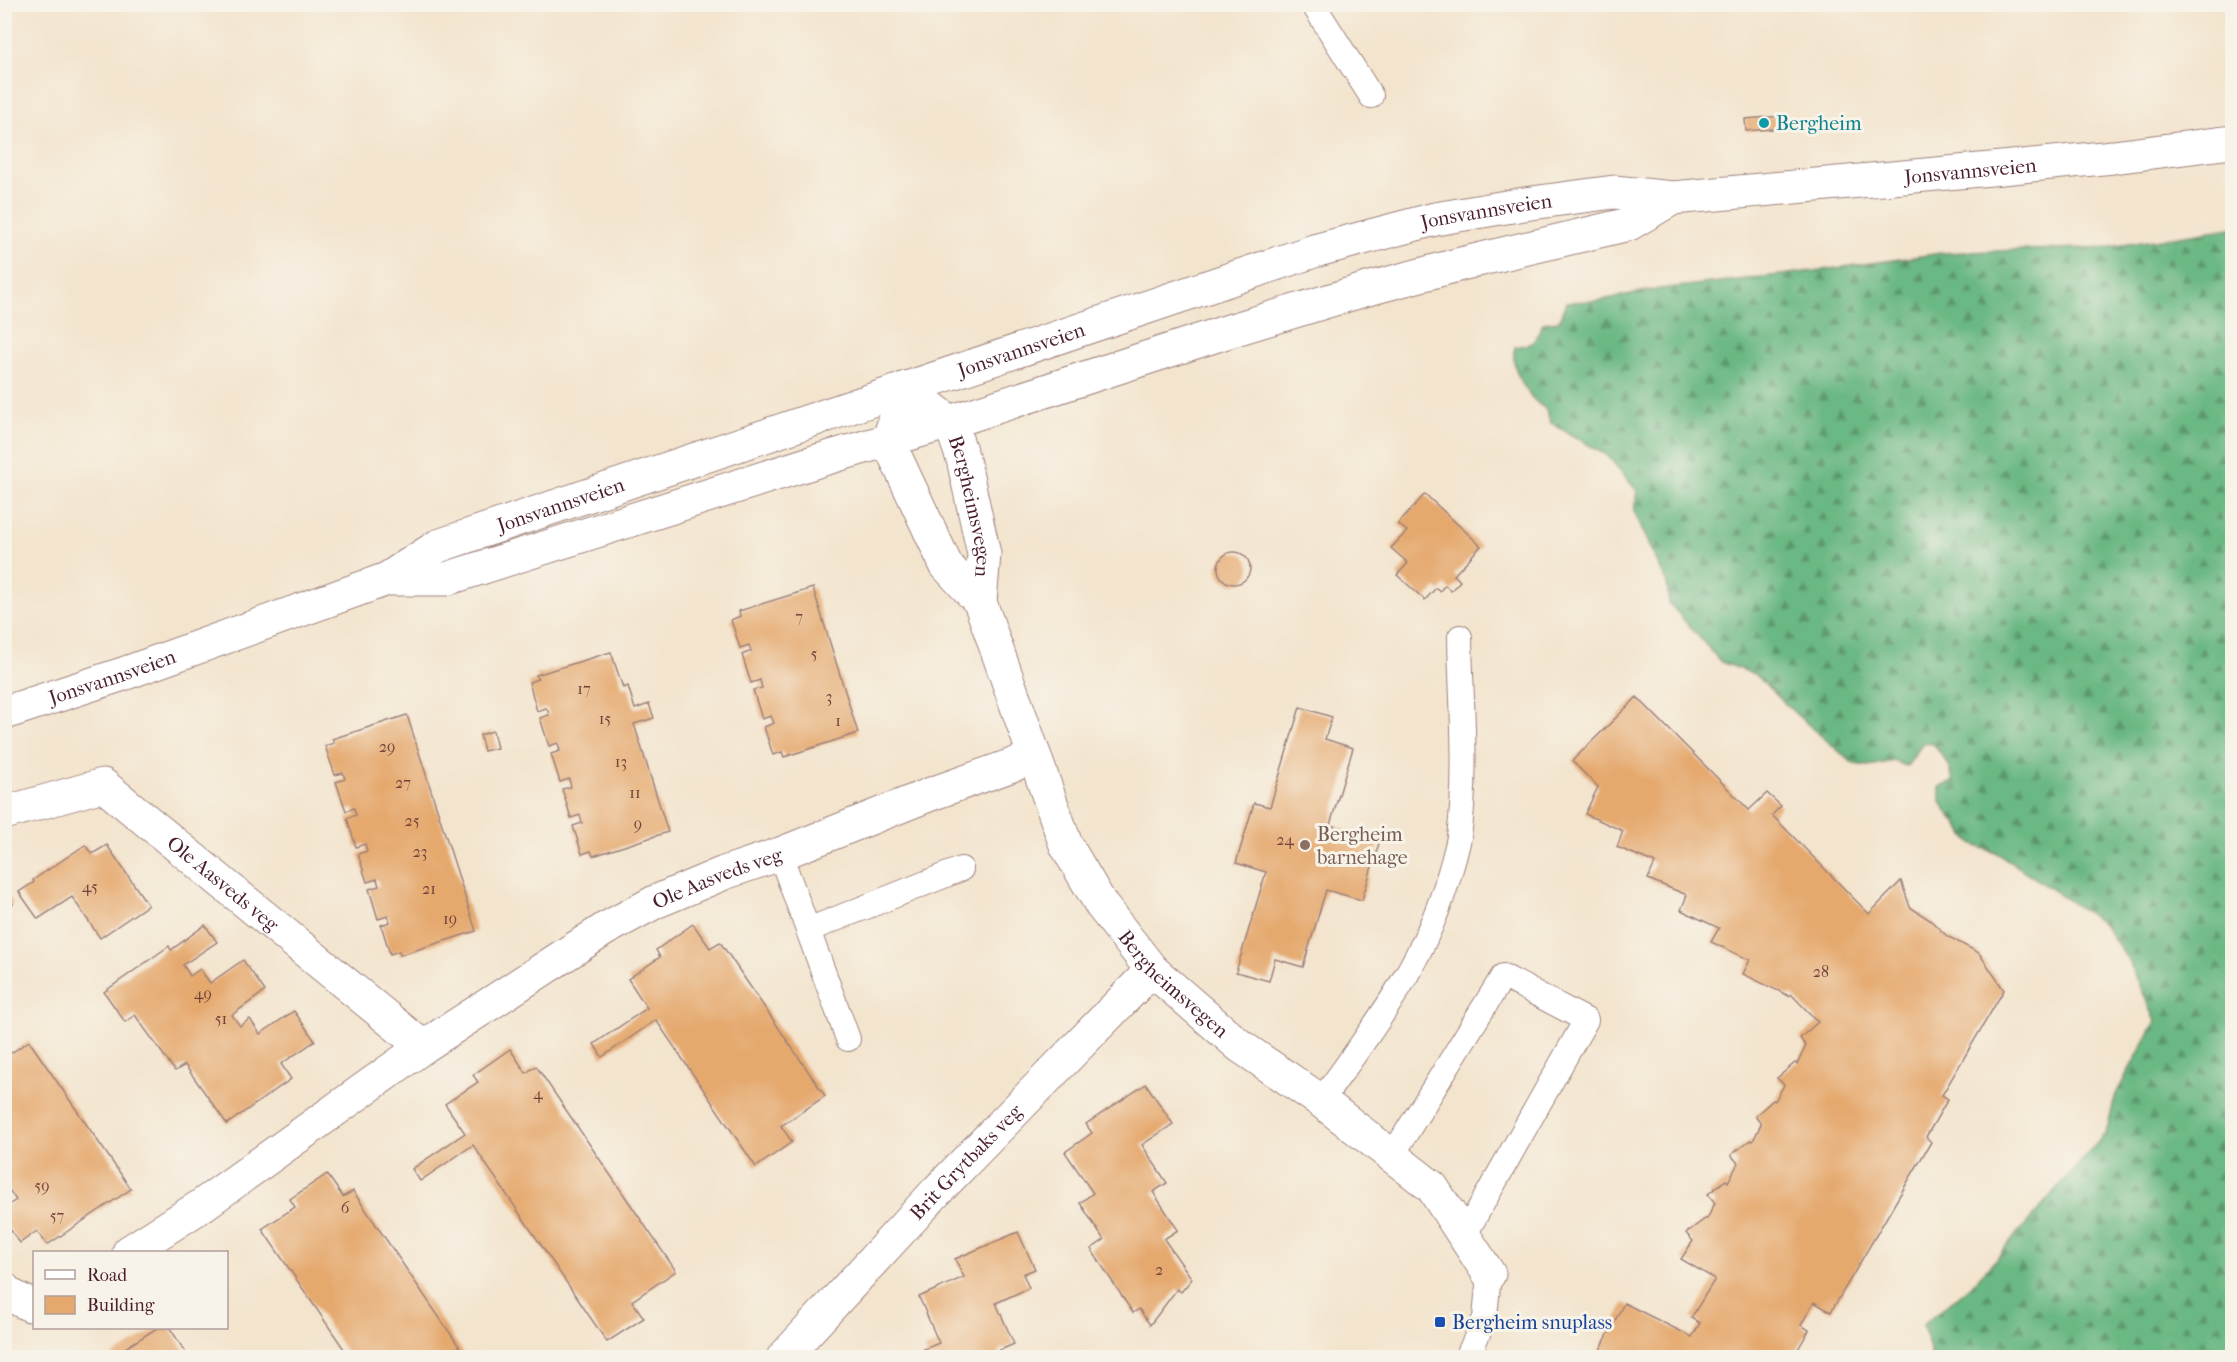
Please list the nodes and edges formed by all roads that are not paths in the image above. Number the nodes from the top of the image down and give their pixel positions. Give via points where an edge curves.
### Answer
1 (1313, 4) edge
2 (1371, 96) dead end
3 (2232, 142) edge
4 (1673, 198) junction
5 (906, 388) junction
6 (950, 422) junction
7 (888, 441) junction
8 (387, 579) junction
9 (980, 602) junction
10 (1460, 637) dead end
11 (4, 713) edge
12 (1035, 757) junction
13 (4, 813) edge
14 (780, 854) junction
15 (961, 869) dead end
16 (808, 930) junction
17 (1152, 970) junction
18 (848, 1038) dead end
19 (423, 1047) junction
20 (1321, 1101) junction
21 (1392, 1156) junction
22 (1464, 1236) junction
23 (131, 1251) edge
24 (1489, 1274) joint
25 (4, 1289) edge
26 (33, 1304) edge
27 (783, 1358) edge
28 (1467, 1358) edge

1 - 2 lane
3 - 4 main road, Jonsvannsveien via 2024,166
4 - 5 main road, Jonsvannsveien via 1614,192 1435,219 1314,251
4 - 6 main road, Jonsvannsveien via 1629,224 1364,291
5 - 6 main road, Bergheimsvegen
5 - 7 main road
5 - 8 main road, Jonsvannsveien via 438,546
6 - 7 main road, Jonsvannsveien
6 - 9 main road, Bergheimsvegen via 963,459 984,554
7 - 8 main road, Jonsvannsveien via 446,579
7 - 9 main road, Bergheimsvegen via 946,565
8 - 11 main road, Jonsvannsveien
9 - 12 main road, Bergheimsvegen
10 - 20 lane via 1465,766 1459,839 1441,904 1417,959 1389,1006
12 - 14 main road, Ole Aasveds veg
12 - 17 main road, Bergheimsvegen via 1066,845 1102,906
13 - 19 main road, Ole Aasveds veg via 103,784
14 - 16 lane
14 - 19 main road, Ole Aasveds veg via 665,898 604,929
15 - 16 lane
16 - 18 lane
17 - 20 main road, Bergheimsvegen via 1240,1046
17 - 27 main road, Brit Grytbaks veg via 936,1192
19 - 23 main road, Ole Aasveds veg via 201,1206
20 - 21 main road, Bergheimsvegen
21 - 22 main road, Bergheimsvegen via 1432,1187
21 - 22 lane via 1503,976 1586,1020
22 - 24 main road, Bergheimsvegen
24 - 28 lane via 1485,1318
25 - 26 main road

